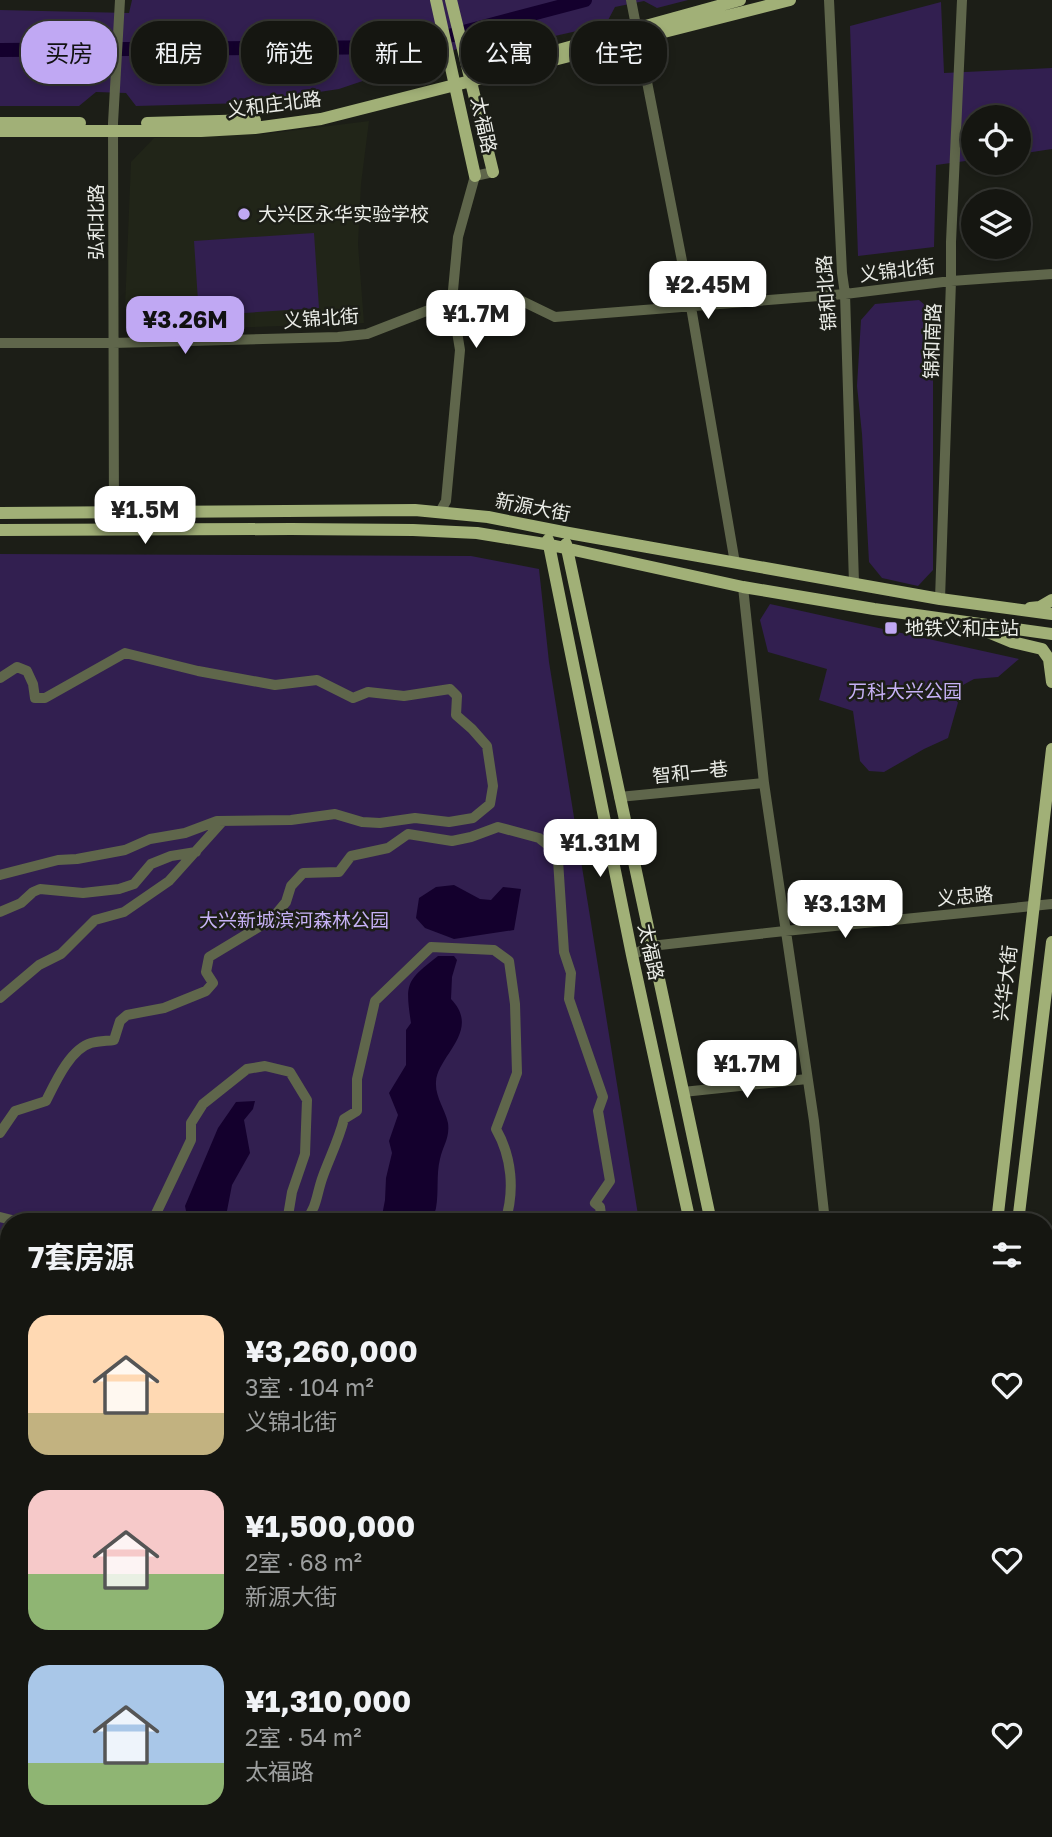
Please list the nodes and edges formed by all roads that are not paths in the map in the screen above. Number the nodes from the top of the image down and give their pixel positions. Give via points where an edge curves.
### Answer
1 (120, 0) edge
2 (740, 0) edge
3 (790, 0) edge
4 (829, 0) edge
5 (962, 0) edge
6 (631, 3) edge
7 (452, 4) edge
8 (437, 6) edge
9 (635, 21) edge
10 (667, 24) edge
11 (667, 27) edge
12 (461, 41) edge
13 (461, 81) edge
14 (455, 82) junction
15 (473, 84) edge
16 (648, 84) edge
17 (0, 122) edge
18 (113, 127) junction
19 (0, 131) edge
20 (493, 172) joint
21 (475, 176) junction
22 (1052, 274) edge
23 (951, 281) junction
24 (845, 294) junction
25 (453, 301) junction
26 (691, 307) junction
27 (0, 342) edge
28 (113, 343) junction
29 (113, 512) junction
30 (440, 512) junction
31 (0, 513) edge
32 (542, 527) junction
33 (114, 529) junction
34 (0, 530) edge
35 (563, 532) junction
36 (551, 545) junction
37 (568, 550) junction
38 (735, 563) junction
39 (832, 579) junction
40 (854, 583) junction
41 (743, 587) junction
42 (940, 598) junction
43 (1052, 600) edge
44 (827, 601) junction
45 (999, 607) junction
46 (1052, 614) edge
47 (970, 624) junction
48 (1052, 634) edge
49 (0, 678) edge
50 (1052, 682) edge
51 (1052, 749) edge
52 (764, 783) junction
53 (619, 797) junction
54 (222, 821) junction
55 (196, 852) junction
56 (0, 876) edge
57 (1052, 904) edge
58 (1033, 907) junction
59 (0, 912) edge
60 (785, 931) junction
61 (1052, 942) edge
62 (651, 946) junction
63 (632, 955) junction
64 (0, 999) edge
65 (807, 1079) junction
66 (682, 1092) junction
67 (0, 1133) edge
68 (156, 1213) edge
69 (288, 1213) edge
70 (312, 1213) edge
71 (508, 1213) edge
72 (601, 1213) edge
73 (688, 1213) edge
74 (709, 1213) edge
75 (824, 1213) edge
76 (998, 1213) edge
77 (1019, 1213) edge

1 - 18 street, 弘和北路
2 - 10 main road, 义和庄北路
3 - 11 main road, 义和庄北路
4 - 24 street, 锦和北路
5 - 23 street, 锦和南路
6 - 9 street
7 - 12 main road, 太福路
8 - 14 main road, 太福路
13 - 14 main road, 义和庄北路
14 - 18 main road, 义和庄北路 via 321,119 255,128
14 - 21 main road, 太福路
15 - 20 main road, 太福路
16 - 26 street
17 - 18 main road, 义和庄北路
18 - 19 main road, 义和庄北路
18 - 28 street, 弘和北路
20 - 21 street
21 - 25 street via 458,237
22 - 23 street, 义锦北街
23 - 24 street, 义锦北街
23 - 42 street, 锦和南路
24 - 26 street, 义锦北街
24 - 40 street, 锦和北路
25 - 26 street, 义锦北街 via 522,301 555,317
25 - 28 street, 义锦北街 via 367,334
25 - 30 street via 460,349 446,501
26 - 38 street
27 - 28 street, 义锦北街
28 - 29 street, 弘和北路
29 - 30 main road, 新源大街
29 - 31 main road, 新源大街
29 - 33 street, 弘和北路
30 - 32 main road, 新源大街
32 - 35 main road, 新源大街
32 - 36 main road, 太福路
33 - 34 main road
33 - 36 main road via 413,530 477,533
35 - 37 main road, 太福路
35 - 38 main road, 新源大街
36 - 37 main road
36 - 63 main road, 太福路
37 - 41 main road
37 - 53 main road, 太福路
38 - 39 main road, 新源大街
39 - 40 main road, 新源大街
39 - 44 main road
40 - 42 main road, 新源大街
41 - 44 main road
41 - 52 street
42 - 45 main road, 新源大街
43 - 45 main road via 1040,607
44 - 47 main road
45 - 46 main road, 新源大街
47 - 48 main road
47 - 50 main road via 1042,649 1049,659
49 - 54 street via 17,667 27,671 35,698 45,698 125,653 275,685 317,680 353,698 368,692 404,696 450,689 457,696 456,715 486,746 494,786 490,804 474,818 380,823 335,814
51 - 58 main road, 兴华大街
52 - 53 street, 智和一巷
52 - 60 street
53 - 62 main road, 太福路
54 - 55 street
54 - 56 street via 125,850 58,860
55 - 59 street via 151,864 134,884 119,889 83,893 40,889
55 - 64 street via 169,881 124,912 95,920 61,954 39,965
57 - 58 street, 义忠路
58 - 60 street, 义忠路
58 - 76 main road, 兴华大街
60 - 62 street, 义忠路
60 - 65 street
61 - 77 main road
62 - 63 street, 义忠路
62 - 66 main road, 太福路
63 - 73 main road, 太福路
65 - 66 street
65 - 75 street
66 - 74 main road, 太福路
67 - 72 street via 15,1111 46,1101 58,1075 79,1049 114,1040 127,1015 164,1008 206,991 213,983 206,972 209,957 272,919 303,873 339,872 351,856 387,848 408,834 452,841 498,827 539,838 558,860 564,952 571,973 569,999 603,1097 598,1111 610,1181 595,1203
68 - 69 street via 191,1140 191,1123 203,1104 247,1069 265,1066 290,1072 307,1100 305,1154
70 - 71 street via 344,1119 357,1111 357,1079 374,1000 431,947 494,950 509,961 517,1073 496,1129 510,1159

